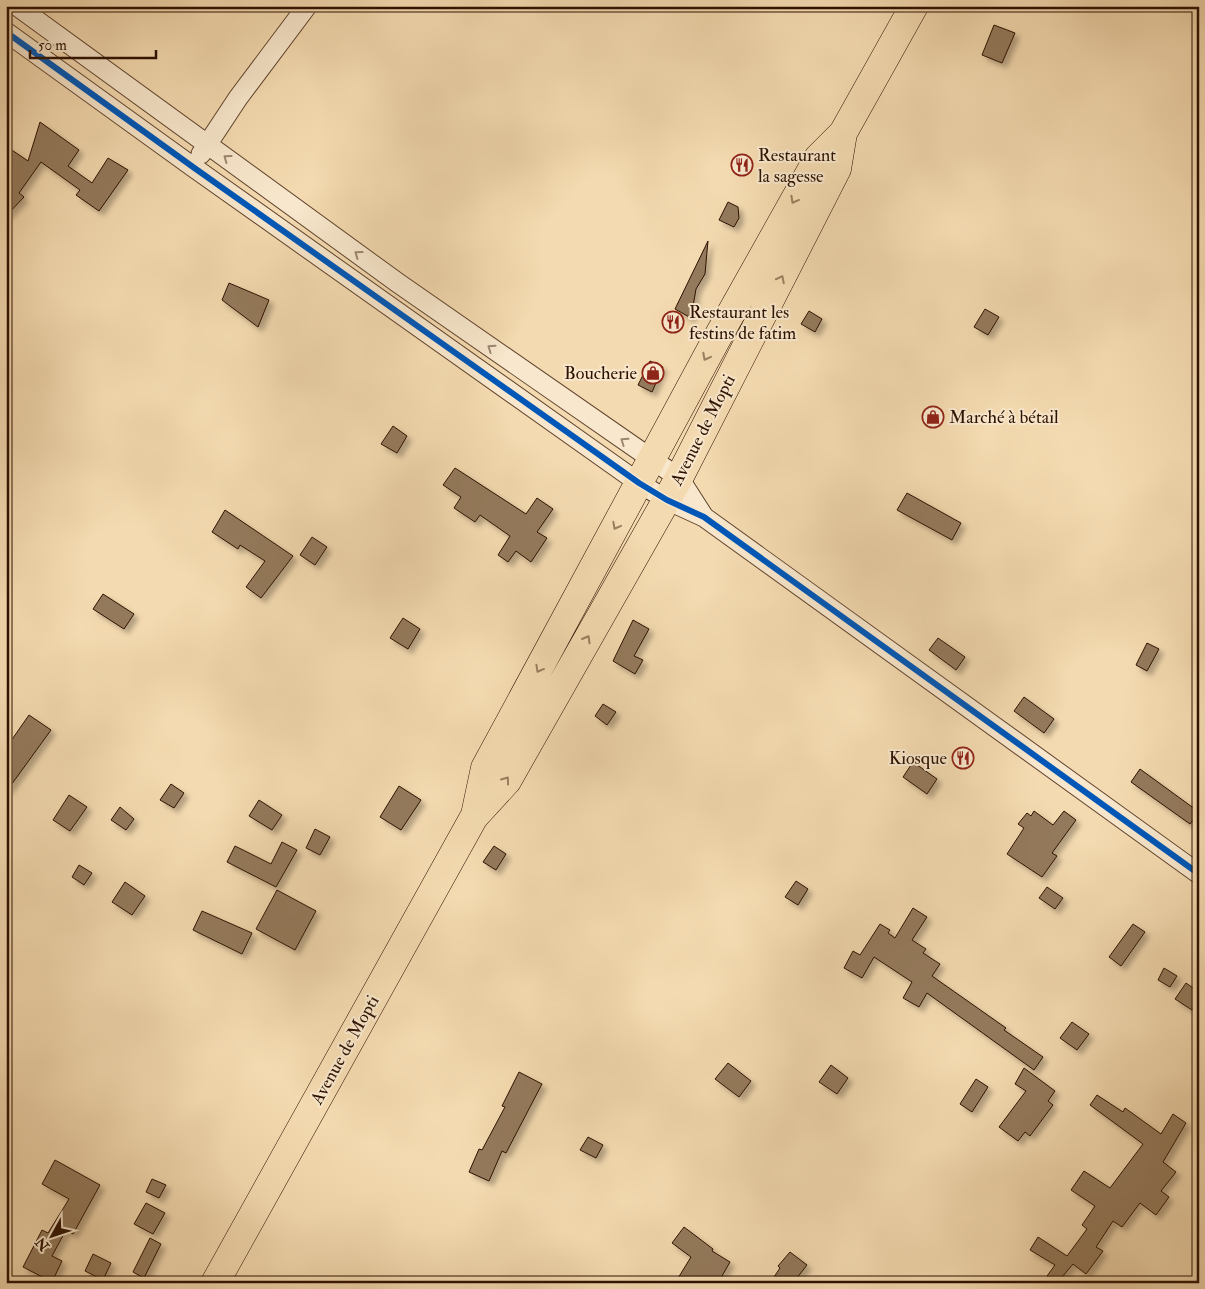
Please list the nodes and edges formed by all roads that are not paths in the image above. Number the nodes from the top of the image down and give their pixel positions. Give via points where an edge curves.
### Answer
1 (17, 6) edge
2 (914, 6) edge
3 (303, 8) edge
4 (6, 32) edge
5 (843, 133) junction
6 (208, 144) junction
7 (193, 168) junction
8 (645, 472) junction
9 (673, 489) junction
10 (474, 816) junction
11 (1199, 874) edge
12 (215, 1283) edge

1 - 6 street
2 - 5 main road, Avenue de Mopti
3 - 6 street
4 - 7 street
5 -> 8 main road, Avenue de Mopti via 818,158
9 -> 5 main road, Avenue de Mopti via 836,169
6 - 7 street
8 -> 6 street via 398,283
7 - 8 street
8 - 9 street
8 - 9 street
8 -> 10 main road, Avenue de Mopti via 485,768
10 -> 9 main road, Avenue de Mopti via 507,781
9 - 11 street via 704,517
10 - 12 main road, Avenue de Mopti

